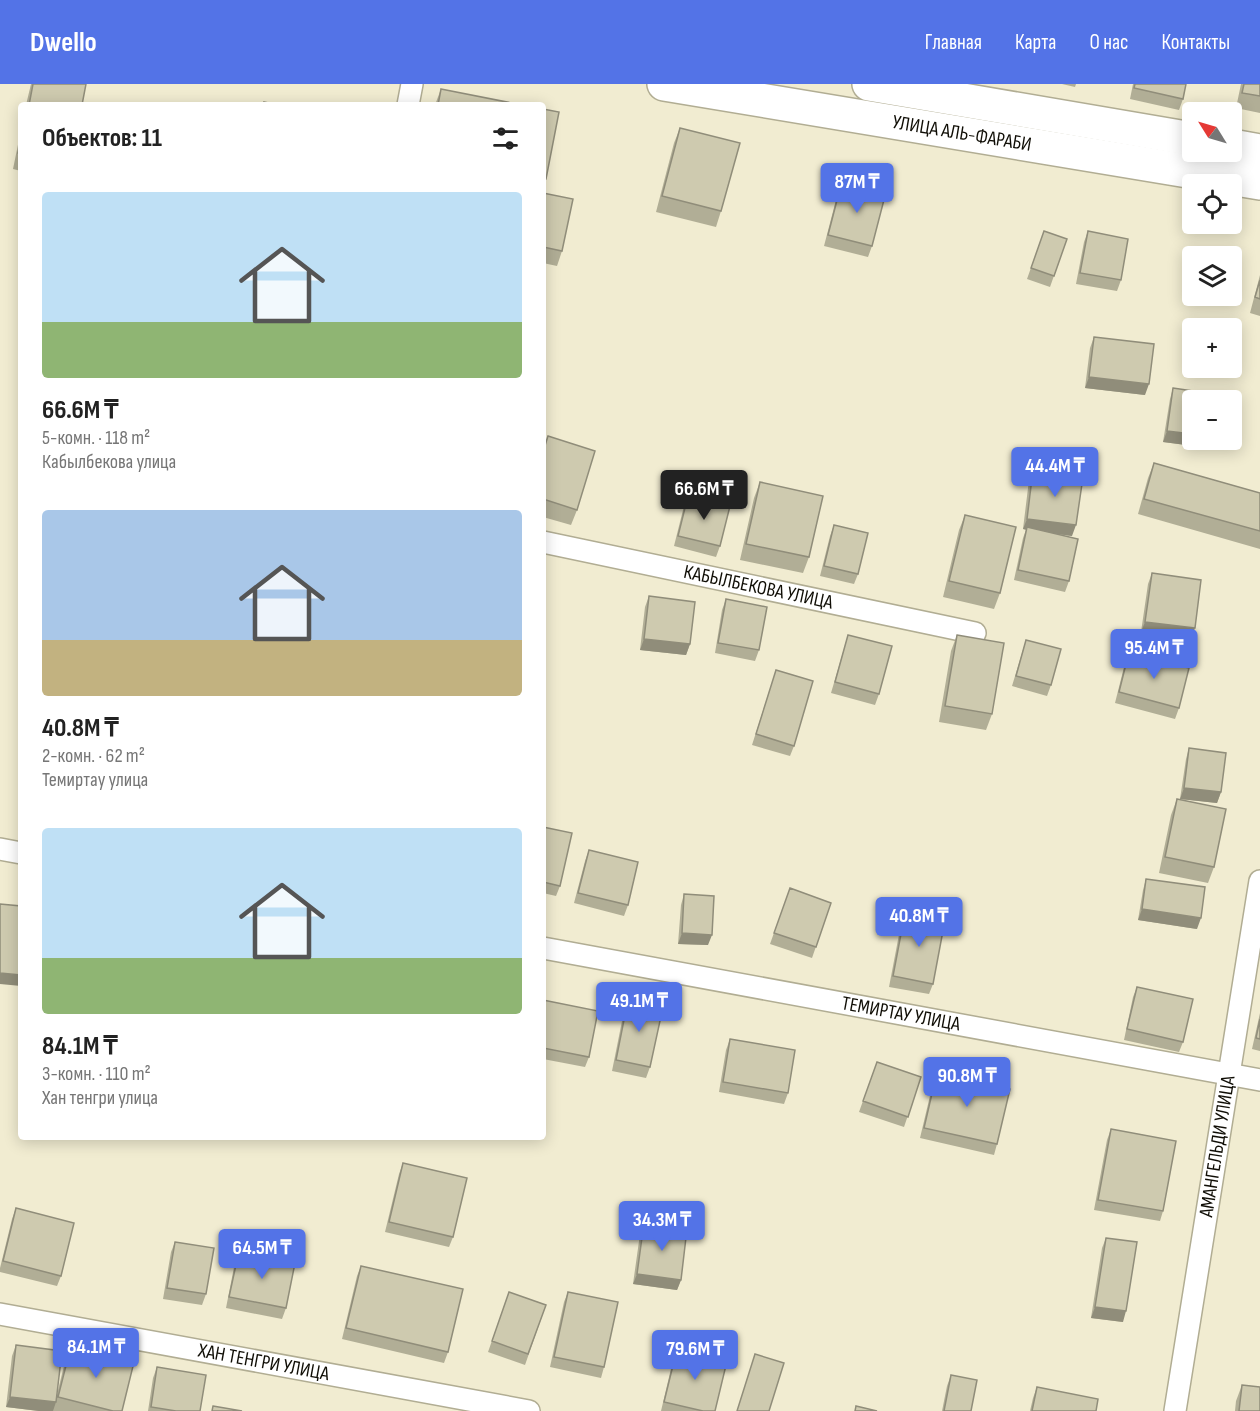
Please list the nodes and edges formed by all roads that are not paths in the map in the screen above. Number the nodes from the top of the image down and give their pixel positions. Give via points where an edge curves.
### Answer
1 (412, 84) edge
2 (664, 84) edge
3 (869, 84) edge
4 (409, 102) edge
5 (1182, 137) edge
6 (1242, 148) edge
7 (1260, 151) edge
8 (1260, 183) edge
9 (546, 543) edge
10 (975, 633) dead end
11 (0, 849) edge
12 (18, 852) edge
13 (1260, 881) edge
14 (546, 949) edge
15 (1230, 1074) junction
16 (1260, 1080) edge
17 (0, 1314) edge
18 (530, 1411) edge
19 (1175, 1411) edge

1 - 4 street
2 - 8 main road, УЛИЦА АЛЬ-ФАРАБИ
3 - 5 main road, УЛИЦА АЛЬ-ФАРАБИ
6 - 7 main road
9 - 10 street, КАБЫЛБЕКОВА УЛИЦА
11 - 12 street
13 - 15 street, АМАНГЕЛЬДИ УЛИЦА
14 - 15 street, ТЕМИРТАУ УЛИЦА
15 - 16 street, ТЕМИРТАУ УЛИЦА
15 - 19 street, АМАНГЕЛЬДИ УЛИЦА
17 - 18 street, ХАН ТЕНГРИ УЛИЦА

